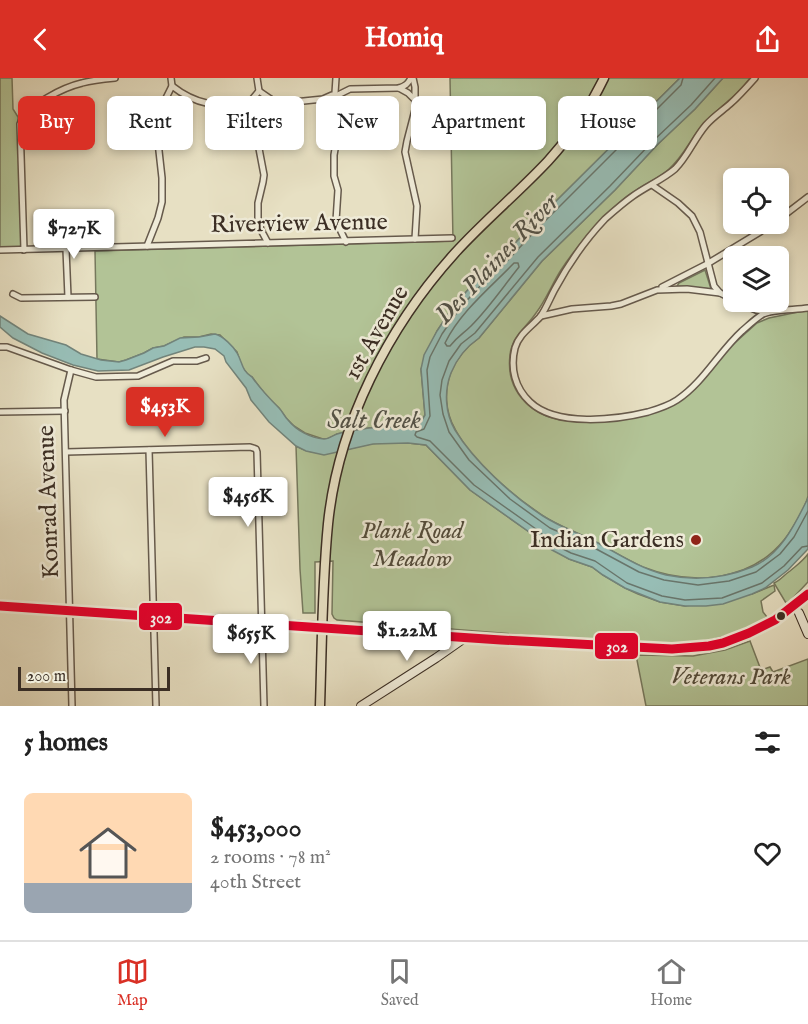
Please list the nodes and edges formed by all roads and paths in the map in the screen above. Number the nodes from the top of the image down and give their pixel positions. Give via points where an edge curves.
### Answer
1 (115, 78) edge
2 (171, 78) edge
3 (257, 78) edge
4 (412, 78) edge
5 (604, 78) edge
6 (755, 78) edge
7 (336, 80) edge
8 (172, 86) junction
9 (399, 88) junction
10 (350, 89) junction
11 (259, 91) junction
12 (335, 95) junction
13 (255, 96) edge
14 (266, 96) edge
15 (330, 96) edge
16 (411, 96) edge
17 (416, 96) edge
18 (205, 103) edge
19 (411, 124) edge
20 (259, 150) edge
21 (335, 150) edge
22 (652, 185) junction
23 (808, 197) edge
24 (789, 212) edge
25 (756, 234) edge
26 (452, 238) dead end
27 (415, 239) junction
28 (346, 242) junction
29 (268, 243) junction
30 (147, 246) junction
31 (66, 249) junction
32 (0, 250) edge
33 (24, 250) junction
34 (707, 264) junction
35 (657, 290) junction
36 (720, 293) junction
37 (13, 294) dead end
38 (723, 295) edge
39 (68, 297) junction
40 (95, 297) dead end
41 (808, 308) edge
42 (789, 310) edge
43 (768, 312) edge
44 (541, 316) junction
45 (0, 347) edge
46 (206, 358) dead end
47 (72, 370) junction
48 (65, 411) junction
49 (0, 412) edge
50 (149, 450) junction
51 (66, 452) junction
52 (808, 594) edge
53 (0, 606) edge
54 (70, 610) junction
55 (796, 610) junction
56 (153, 616) junction
57 (262, 623) junction
58 (322, 627) junction
59 (808, 634) edge
60 (466, 637) junction
61 (72, 706) edge
62 (156, 706) edge
63 (264, 706) edge
64 (320, 706) edge
65 (362, 706) edge

1 - 33 street via 81,83 25,114 21,124
2 - 8 street
3 - 11 street
4 - 9 street
4 - 17 street
5 - 58 main road, 1st Avenue via 573,129 549,159 455,252 386,347 366,387 340,458 328,524
6 - 22 street via 707,123 675,169
7 - 10 street
7 - 12 street
8 - 18 street
8 - 30 street via 157,133 162,202
9 - 10 street
9 - 16 street
10 - 12 street
11 - 13 street
11 - 14 street
12 - 15 street
19 - 27 street via 405,152 417,206
20 - 29 street via 264,175 258,219
21 - 28 street via 336,221
22 - 34 street via 692,216
22 - 44 street via 604,221 565,271
23 - 24 street
25 - 34 street
26 - 27 street, Riverview Avenue
27 - 28 street, Riverview Avenue
28 - 29 street, Riverview Avenue
29 - 30 street, Riverview Avenue
30 - 31 street, Riverview Avenue
31 - 33 street, Riverview Avenue
31 - 39 street
32 - 33 street, Riverview Avenue
34 - 35 street
34 - 36 street
35 - 36 street
35 - 44 street via 621,304
36 - 38 street
37 - 39 street via 21,298
39 - 40 street
41 - 42 street
43 - 44 street via 739,335 678,400 645,412 601,419 552,414 533,405 522,393 513,369 515,348
45 - 47 street
46 - 47 street via 173,361 138,376 96,377
47 - 48 street, Konrad Avenue
48 - 49 street
48 - 51 street, Konrad Avenue
50 - 51 street
50 - 56 street
50 - 57 street via 256,449
51 - 54 street, Konrad Avenue
52 - 55 main road
53 - 54 main road
54 - 56 main road
54 - 61 street, Konrad Avenue
55 - 59 street
55 - 60 main road via 741,637 690,648
56 - 57 main road
56 - 62 street
57 - 58 main road
57 - 63 street
58 - 60 main road
58 - 64 main road, 1st Avenue
60 - 65 street

